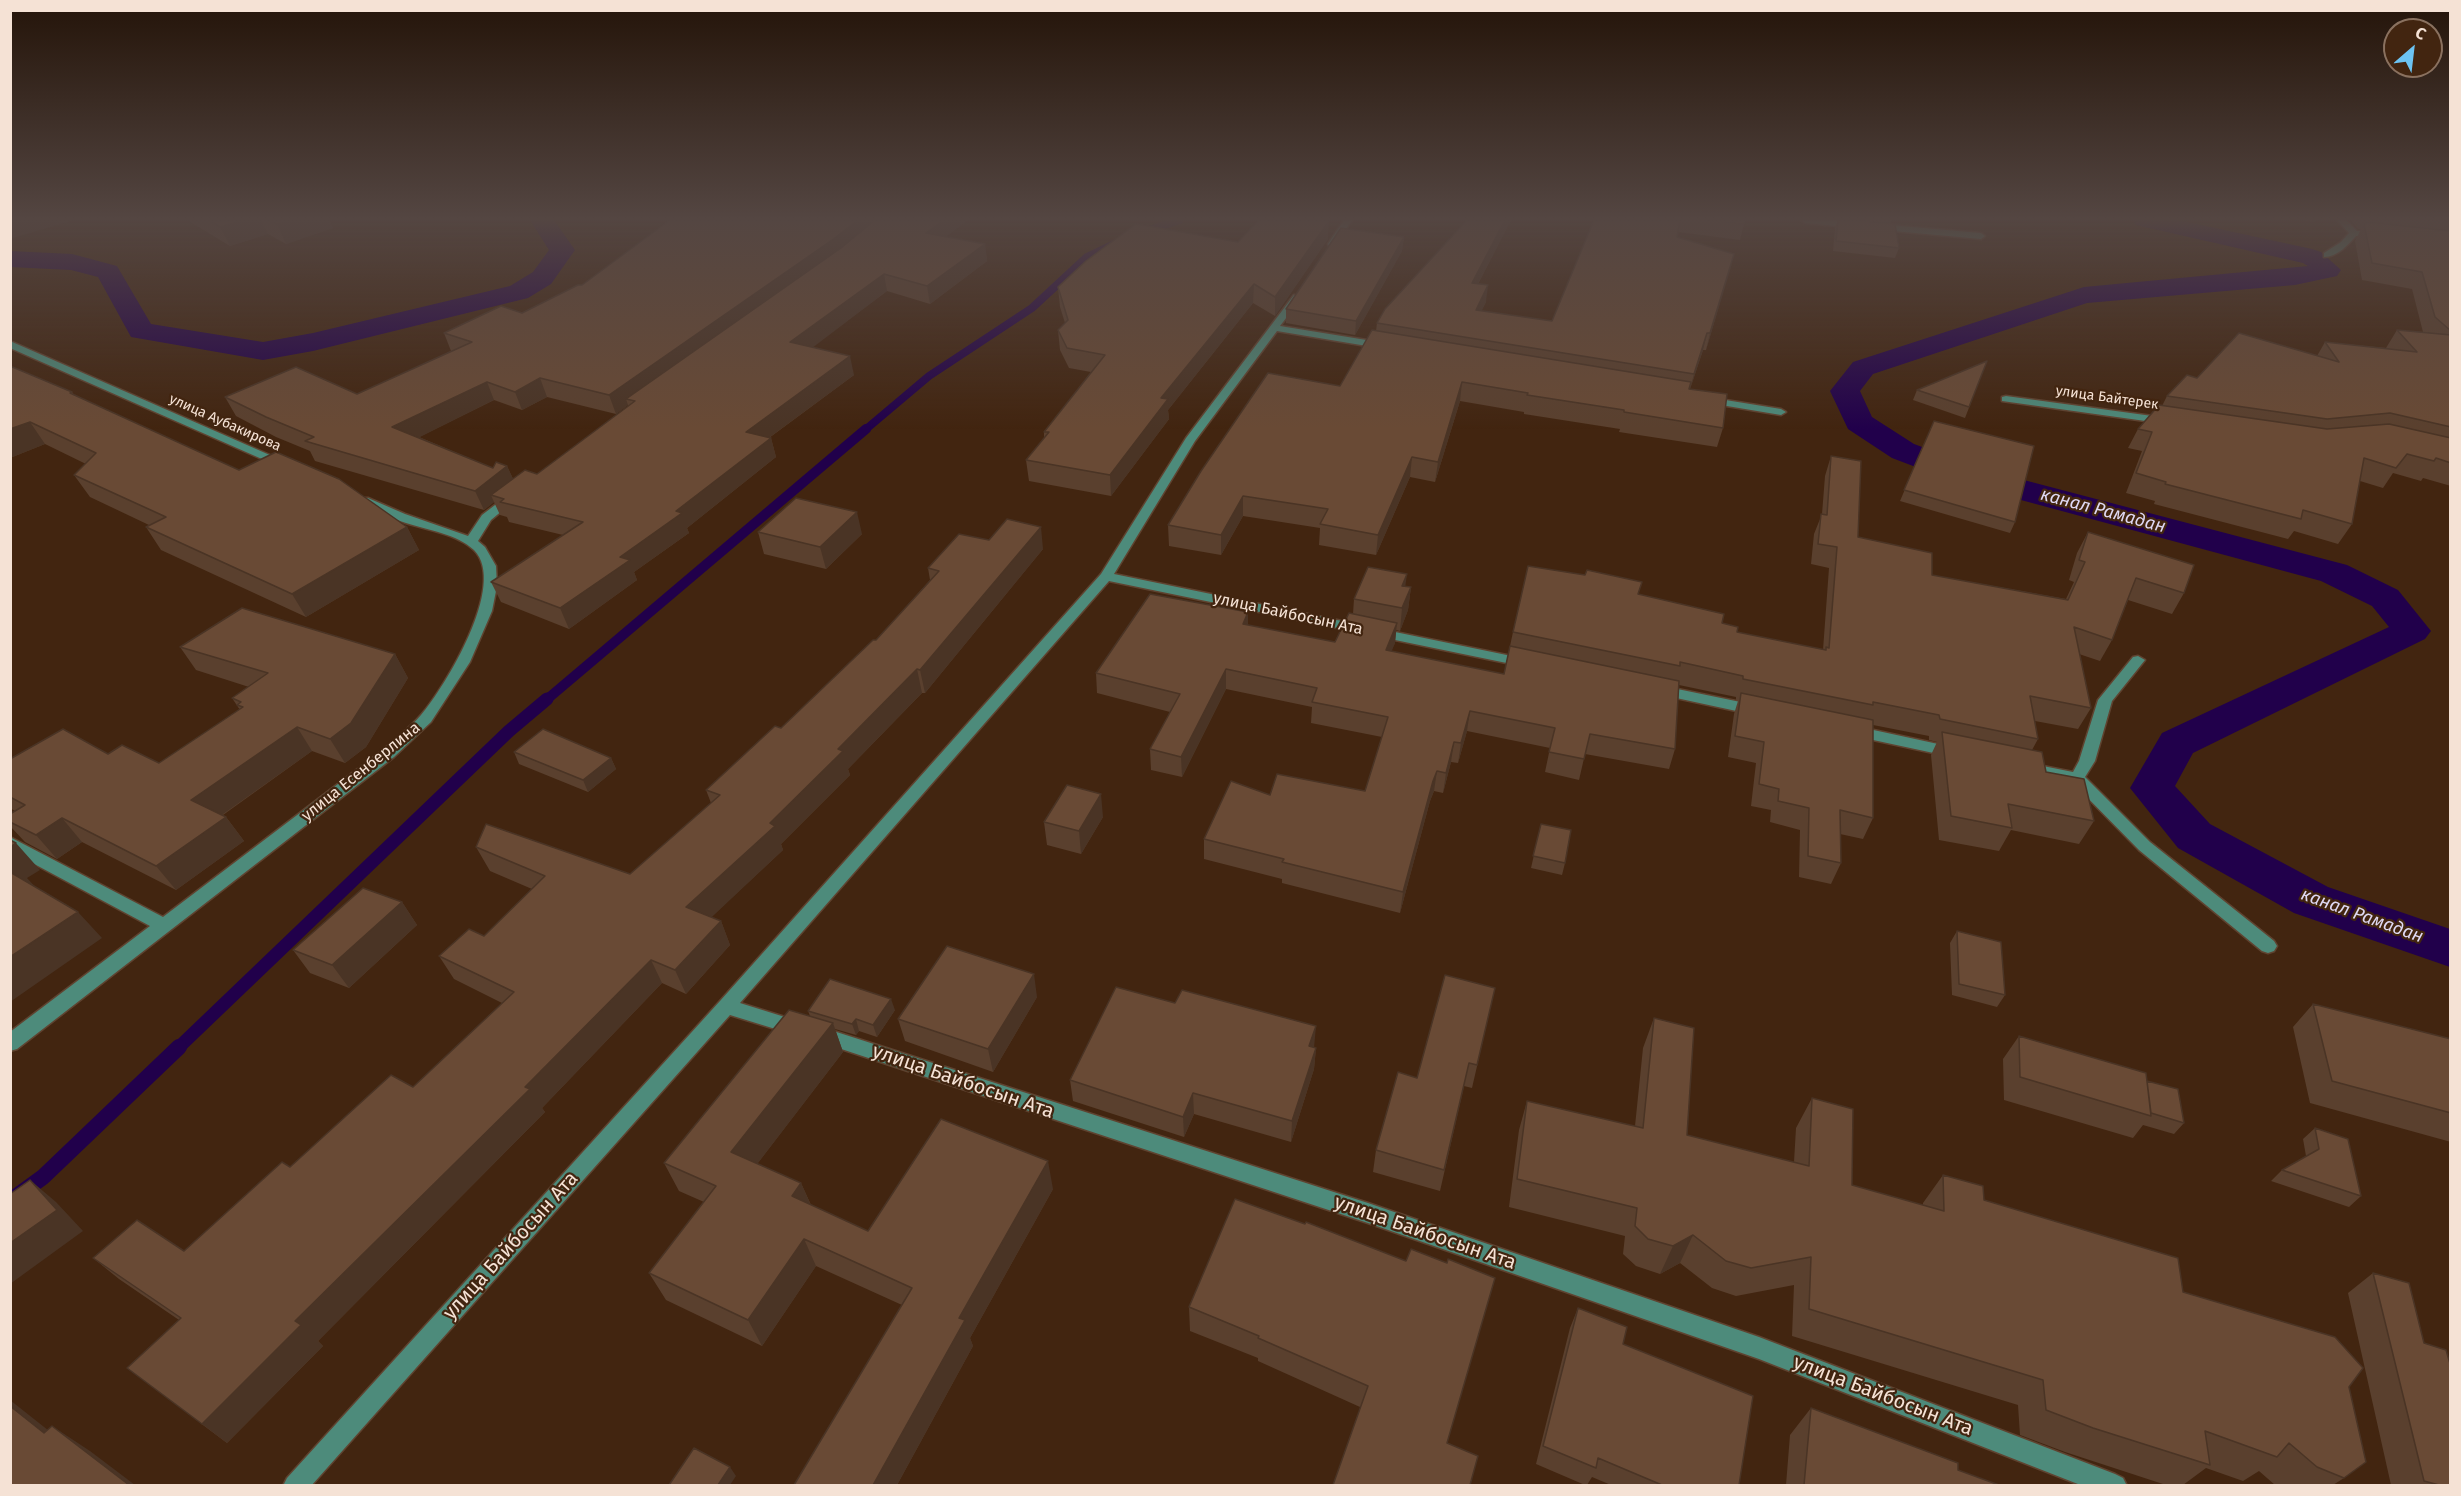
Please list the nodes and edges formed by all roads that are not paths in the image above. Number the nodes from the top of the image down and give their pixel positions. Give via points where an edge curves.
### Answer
1 (1301, 290) edge
2 (1275, 328) junction
3 (10, 344) edge
4 (1393, 348) edge
5 (1699, 398) edge
6 (2006, 399) dead end
7 (1781, 412) dead end
8 (2183, 423) edge
9 (293, 469) edge
10 (523, 488) edge
11 (358, 498) edge
12 (471, 542) junction
13 (1106, 576) junction
14 (2138, 660) dead end
15 (1543, 666) edge
16 (1648, 688) edge
17 (1764, 712) edge
18 (1845, 729) edge
19 (1961, 754) edge
20 (2019, 766) edge
21 (2077, 778) junction
22 (10, 843) edge
23 (165, 926) junction
24 (2268, 946) dead end
25 (726, 1006) junction
26 (10, 1043) edge
27 (296, 1485) edge
28 (2115, 1485) edge

1 - 2 street, улица Байбосын Ата
2 - 4 street
2 - 13 street, улица Байбосын Ата via 1190,440
3 - 9 street, улица Аубакирова
5 - 7 street
6 - 8 street, улица Байтерек
10 - 12 street via 486,518
11 - 12 street
12 - 23 street, улица Есенберлина via 483,552 491,568 488,598 474,643 453,682 425,720 389,753
13 - 15 street, улица Байбосын Ата
13 - 25 street, улица Байбосын Ата
14 - 21 street via 2105,700
16 - 17 street
18 - 19 street
20 - 21 street
21 - 24 street via 2157,859
22 - 23 street
23 - 26 street, улица Есенберлина
25 - 27 street, улица Байбосын Ата
25 - 28 street, улица Байбосын Ата via 1368,1213 1759,1348

